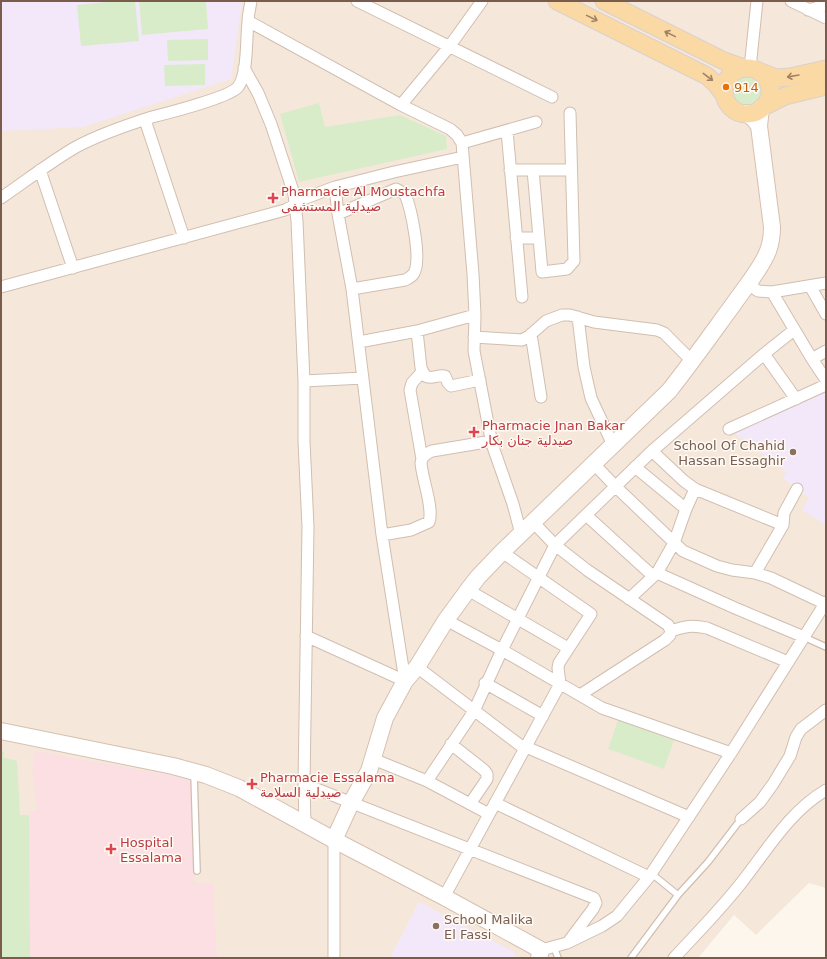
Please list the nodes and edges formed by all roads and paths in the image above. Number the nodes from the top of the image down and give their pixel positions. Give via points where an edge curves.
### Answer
1 (251, 1) edge
2 (357, 1) edge
3 (482, 1) edge
4 (557, 1) edge
5 (604, 1) edge
6 (757, 1) edge
7 (791, 1) edge
8 (826, 5) edge
9 (808, 10) junction
10 (826, 18) edge
11 (248, 21) junction
12 (449, 47) junction
13 (244, 68) junction
14 (752, 69) junction
15 (826, 70) edge
16 (826, 86) edge
17 (725, 96) junction
18 (552, 97) dead end
19 (401, 105) junction
20 (757, 110) junction
21 (570, 113) dead end
22 (145, 120) junction
23 (536, 122) dead end
24 (507, 130) junction
25 (462, 144) junction
26 (463, 157) junction
27 (40, 170) junction
28 (510, 170) junction
29 (534, 170) junction
30 (571, 170) junction
31 (335, 187) junction
32 (1, 198) edge
33 (295, 205) junction
34 (338, 214) junction
35 (184, 238) junction
36 (516, 238) junction
37 (539, 238) junction
38 (73, 268) junction
39 (826, 283) edge
40 (748, 284) junction
41 (810, 286) junction
42 (1, 287) edge
43 (352, 289) junction
44 (772, 292) junction
45 (522, 297) dead end
46 (826, 314) edge
47 (475, 316) junction
48 (578, 317) junction
49 (794, 330) junction
50 (417, 331) junction
51 (532, 334) junction
52 (474, 337) junction
53 (359, 342) junction
54 (826, 351) edge
55 (764, 354) junction
56 (812, 359) junction
57 (693, 362) junction
58 (422, 372) junction
59 (363, 378) junction
60 (480, 380) junction
61 (826, 380) edge
62 (304, 382) junction
63 (826, 385) edge
64 (542, 397) dead end
65 (796, 399) junction
66 (729, 429) dead end
67 (492, 441) junction
68 (613, 445) junction
69 (652, 451) junction
70 (422, 459) junction
71 (594, 464) junction
72 (634, 467) junction
73 (615, 486) junction
74 (797, 488) dead end
75 (695, 489) junction
76 (686, 509) junction
77 (586, 515) junction
78 (533, 522) junction
79 (783, 525) junction
80 (521, 534) junction
81 (382, 535) junction
82 (674, 543) junction
83 (555, 545) junction
84 (502, 552) junction
85 (755, 572) junction
86 (655, 574) junction
87 (539, 577) junction
88 (468, 590) junction
89 (629, 599) junction
90 (826, 604) edge
91 (518, 619) junction
92 (446, 620) junction
93 (671, 631) junction
94 (306, 636) junction
95 (804, 637) junction
96 (568, 648) junction
97 (826, 648) edge
98 (502, 650) junction
99 (788, 662) junction
100 (417, 667) junction
101 (405, 681) junction
102 (485, 683) junction
103 (560, 684) junction
104 (580, 695) junction
105 (474, 711) junction
106 (824, 714) edge
107 (543, 716) junction
108 (1, 731) edge
109 (451, 744) junction
110 (525, 748) junction
111 (731, 753) junction
112 (373, 759) junction
113 (194, 771) junction
114 (427, 781) junction
115 (304, 784) junction
116 (826, 790) edge
117 (351, 803) junction
118 (495, 803) junction
119 (470, 804) junction
120 (489, 814) junction
121 (689, 817) junction
122 (741, 819) joint
123 (305, 824) junction
124 (334, 840) junction
125 (470, 849) junction
126 (197, 871) dead end
127 (650, 875) junction
128 (678, 894) junction
129 (444, 897) junction
130 (567, 943) junction
131 (544, 952) edge
132 (334, 958) edge
133 (558, 958) edge
134 (632, 958) edge
135 (674, 958) edge

1 - 11 street
2 - 12 street
3 - 12 street
4 -> 17 main road via 707,76
14 -> 5 main road via 724,61
6 - 14 street
7 - 9 street
8 - 9 street
9 - 10 street
11 - 13 street
11 - 19 street
12 - 18 street
12 - 19 street
13 - 22 street via 238,87 229,94
13 - 33 street via 271,124 294,194
15 -> 14 main road via 776,78
14 - 17 main road via 736,70 730,75 724,88
14 - 20 main road via 769,83 770,89 770,96
16 - 20 main road via 786,96
17 - 20 main road via 731,106 740,112
19 - 25 street via 450,129
20 - 40 street via 754,120 759,126 772,239 768,252
21 - 30 street
22 - 27 street via 109,132 77,147
22 - 35 street
23 - 24 street
24 - 25 street
24 - 28 street
25 - 26 street
26 - 31 street
26 - 47 street
27 - 32 street
27 - 38 street
28 - 29 street
28 - 36 street
29 - 30 street
29 - 37 street
30 - 37 street via 574,261 567,269 542,272
31 - 33 street via 303,199
31 - 34 street
33 - 35 street
33 - 62 street via 299,240
34 - 43 street
34 - 43 street via 396,189 405,194 415,235 417,262 414,274 410,278
35 - 38 street
36 - 37 street
36 - 45 street
38 - 42 street
39 - 41 street
40 - 44 street via 758,291
40 - 57 street
41 - 44 street
41 - 46 street
43 - 53 street
44 - 49 street
47 - 50 street
47 - 52 street
48 - 51 street via 562,314 556,316
48 - 57 street via 594,322 657,330
48 - 68 street via 591,398
49 - 55 street
49 - 56 street
50 - 53 street
50 - 58 street
51 - 52 street via 518,340
51 - 64 street
52 - 60 street via 474,352
53 - 59 street
54 - 56 street
55 - 65 street
55 - 69 street
56 - 61 street
57 - 68 street via 669,391
58 - 60 street via 428,378 445,376 450,386
58 - 70 street via 412,383 410,390
59 - 62 street
59 - 81 street
60 - 67 street
62 - 94 street via 308,527
63 - 65 street
65 - 66 street
67 - 70 street via 432,451
67 - 80 street via 514,504
68 - 71 street
69 - 72 street
69 - 75 street
70 - 81 street via 421,471 430,507 429,522 411,530
71 - 73 street
71 - 78 street
72 - 73 street
72 - 76 street
73 - 77 street
73 - 82 street
74 - 79 street via 784,513
75 - 76 street
75 - 79 street
76 - 82 street
77 - 83 street
77 - 86 street
78 - 80 street
78 - 83 street
79 - 85 street
80 - 84 street
81 - 101 street
82 - 85 street via 683,551 717,566
82 - 86 street
83 - 87 street
83 - 89 street
84 - 87 street
84 - 88 street
85 - 90 street
86 - 89 street
86 - 95 street
87 - 91 street
87 - 96 street via 591,614
88 - 91 street
88 - 92 street
89 - 93 street via 651,612 668,625
90 - 95 street
91 - 96 street
91 - 98 street
92 - 98 street
92 - 100 street
93 - 99 street via 694,625 707,628
93 - 104 street via 665,640
94 - 101 street
94 - 115 street
95 - 97 lane
95 - 99 street
96 - 103 street via 558,668
98 - 102 street
98 - 103 street
99 - 111 street
100 - 101 street
100 - 105 street
101 - 112 street via 385,718
102 - 105 street
102 - 107 street
103 - 104 street
103 - 107 street
104 - 111 street via 602,708
105 - 109 street
105 - 110 street
106 - 122 street via 801,729 790,756 773,784 760,802
107 - 110 street
108 - 113 street
109 - 114 street
109 - 119 street via 487,774 487,779
110 - 118 street
110 - 121 street
111 - 121 street
112 - 114 street
112 - 117 street
113 - 123 street via 239,788
113 - 126 lane
114 - 119 street
115 - 117 street
115 - 123 street
116 - 135 street via 804,805 790,819 742,882
117 - 124 street
117 - 125 street
118 - 120 street
118 - 127 street
119 - 120 street
120 - 125 street
121 - 127 street
122 - 128 lane via 708,862
123 - 124 street
124 - 129 street
124 - 132 street
125 - 129 street
125 - 130 street via 594,898 596,902 593,909
127 - 128 lane
127 - 130 street via 617,916
128 - 134 lane
129 - 131 street
130 - 131 street
131 - 133 lane

